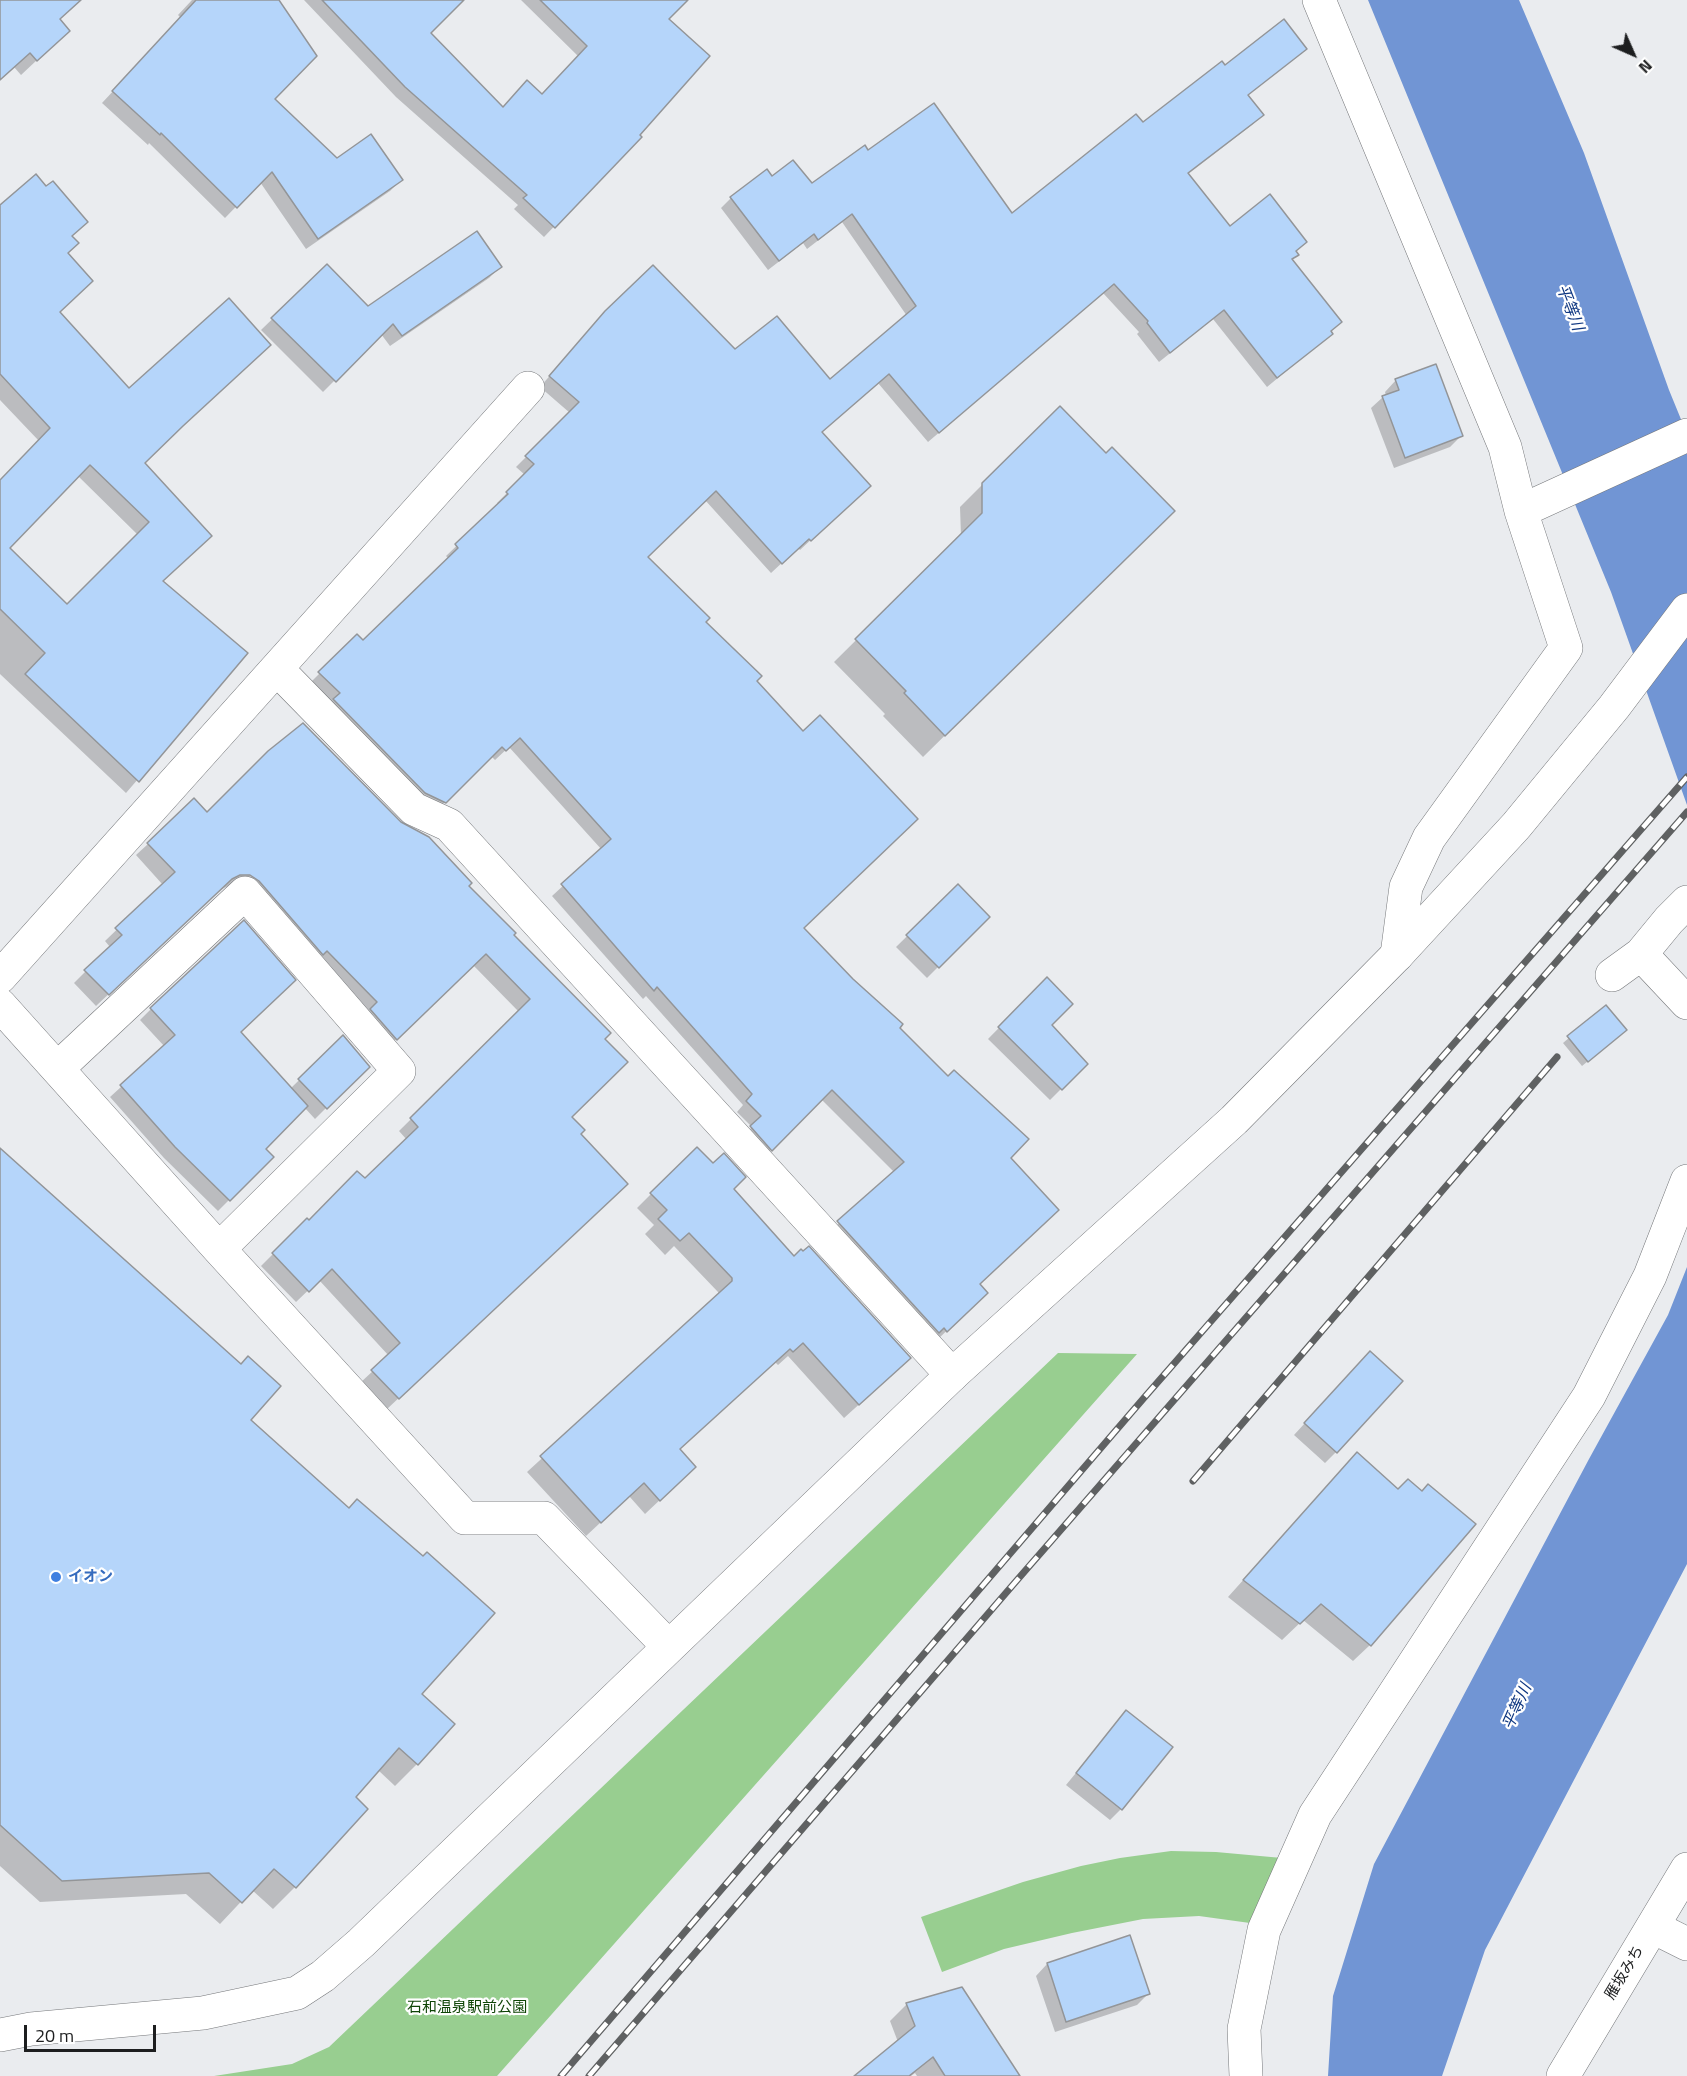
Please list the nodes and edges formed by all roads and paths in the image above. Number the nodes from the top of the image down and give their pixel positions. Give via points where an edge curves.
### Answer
1 (1319, 0) edge
2 (528, 388) dead end
3 (1687, 435) edge
4 (1521, 512) junction
5 (1687, 610) edge
6 (277, 669) junction
7 (1678, 911) edge
8 (1641, 954) junction
9 (1397, 955) junction
10 (1612, 975) dead end
11 (0, 977) edge
12 (1687, 1003) edge
13 (0, 1005) edge
14 (58, 1068) junction
15 (1687, 1181) edge
16 (219, 1249) junction
17 (952, 1375) junction
18 (668, 1646) junction
19 (1687, 1869) edge
20 (1653, 1927) junction
21 (1687, 1944) edge
22 (0, 2036) edge
23 (1246, 2076) edge
24 (1563, 2076) edge

1 - 4 main road via 1505,447
2 - 6 main road
3 - 4 main road
4 - 9 main road via 1566,648 1429,838 1406,887
5 - 9 main road via 1516,826
6 - 11 main road
6 - 17 main road via 414,809 449,825
7 - 8 main road
8 - 10 main road
8 - 12 main road
9 - 17 main road via 1234,1119
13 - 14 main road
14 - 16 main road
14 - 16 main road via 245,893 399,1071
15 - 23 main road via 1650,1276 1589,1396 1315,1815 1264,1930 1244,2030
16 - 18 main road via 465,1518 544,1518
17 - 18 main road
18 - 22 main road via 360,1943 297,1993 203,2013 31,2029
19 - 20 main road, 雁坂みち
20 - 21 main road
20 - 24 main road, 雁坂みち

